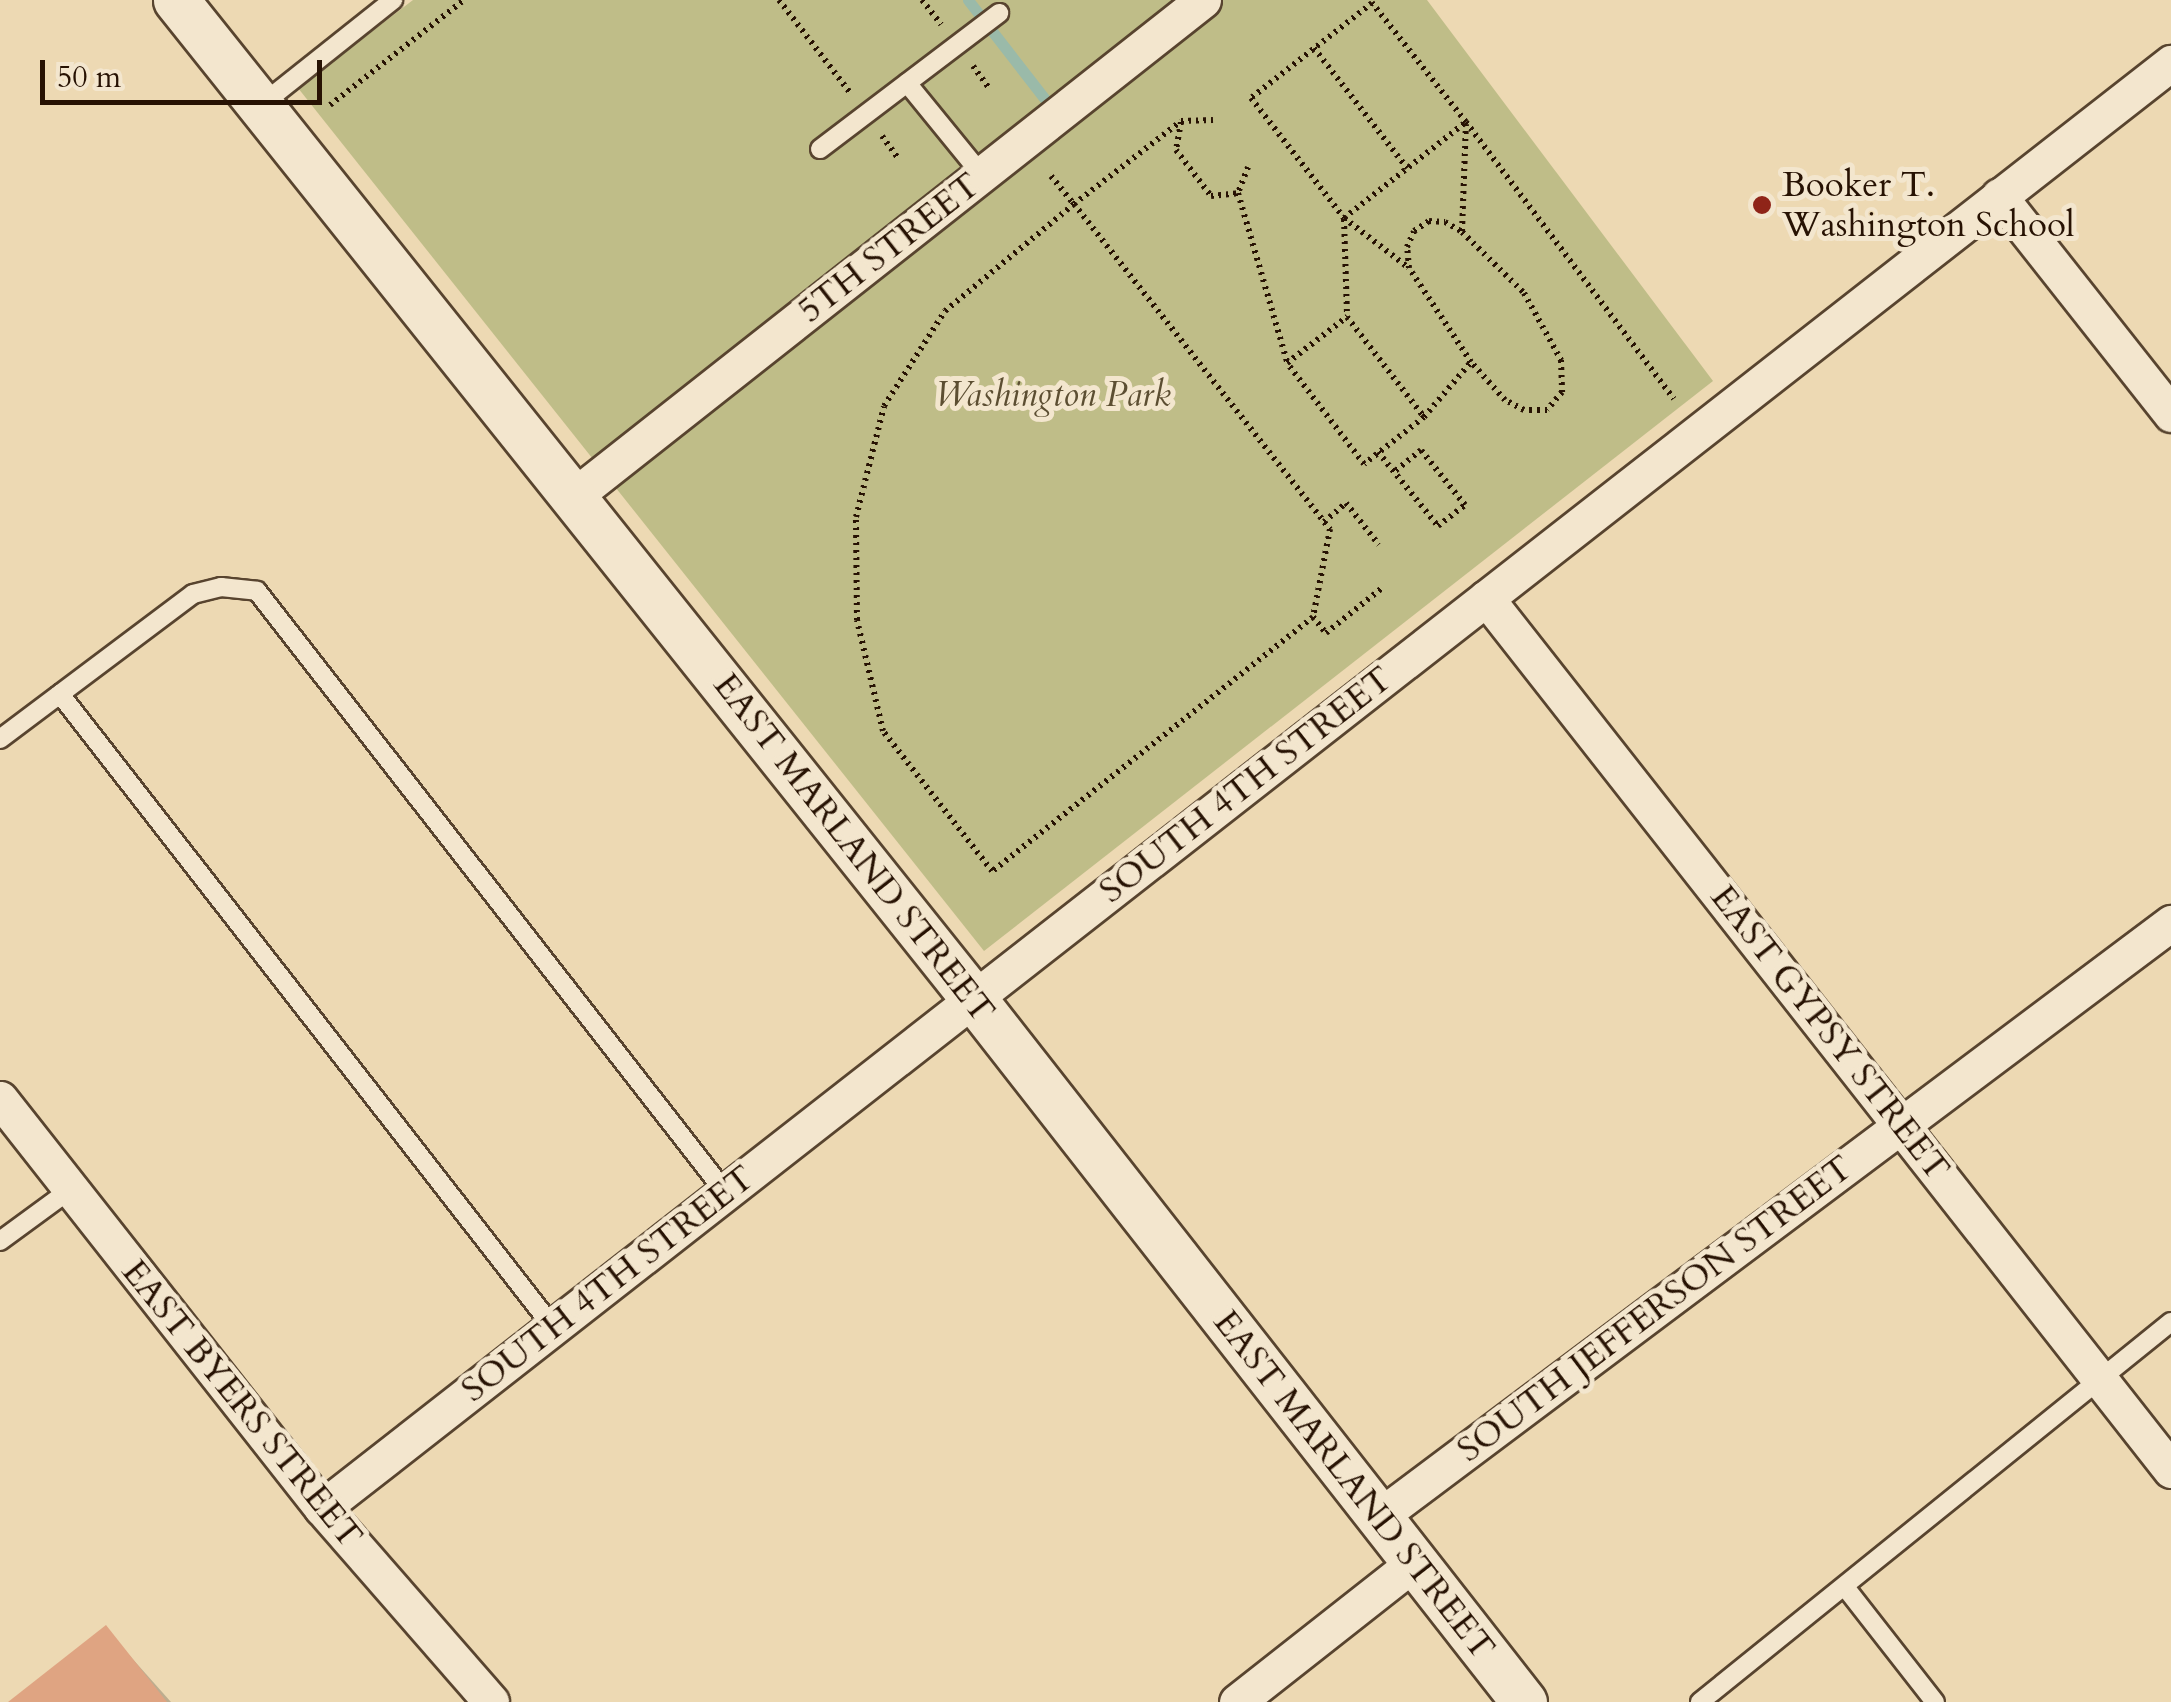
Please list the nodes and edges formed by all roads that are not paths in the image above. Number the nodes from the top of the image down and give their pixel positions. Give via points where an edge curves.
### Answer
1 (176, 0) edge
2 (393, 0) edge
3 (1203, 0) edge
4 (998, 13) dead end
5 (2171, 64) edge
6 (908, 82) junction
7 (260, 105) junction
8 (820, 150) dead end
9 (982, 176) junction
10 (1999, 196) junction
11 (2171, 414) edge
12 (574, 496) junction
13 (1486, 598) junction
14 (60, 694) junction
15 (0, 738) edge
16 (2171, 923) edge
17 (973, 998) junction
18 (0, 1099) edge
19 (1903, 1124) junction
20 (71, 1189) junction
21 (725, 1192) junction
22 (0, 1241) edge
23 (2171, 1322) edge
24 (554, 1327) junction
25 (2099, 1377) junction
26 (2171, 1470) edge
27 (322, 1508) junction
28 (1380, 1516) junction
29 (1416, 1562) junction
30 (1846, 1587) junction
31 (491, 1702) edge
32 (1237, 1702) edge
33 (1524, 1702) edge
34 (1700, 1702) edge
35 (1935, 1702) edge

1 - 7 street, EAST MARLAND STREET
2 - 7 lane
3 - 9 street, 5TH STREET
4 - 6 lane
5 - 10 street, SOUTH 4TH STREET
6 - 8 lane
6 - 9 lane
7 - 12 street, EAST MARLAND STREET
9 - 12 street, 5TH STREET
10 - 11 street
10 - 13 street, SOUTH 4TH STREET
12 - 17 street, EAST MARLAND STREET
13 - 17 street, SOUTH 4TH STREET
13 - 19 street, EAST GYPSY STREET
14 - 15 lane
14 - 21 lane via 194,594 221,586 257,591
14 - 24 lane
16 - 19 street, SOUTH JEFFERSON STREET
17 - 21 street, SOUTH 4TH STREET
17 - 28 street, EAST MARLAND STREET
18 - 20 street, EAST BYERS STREET
19 - 25 street, EAST GYPSY STREET
19 - 28 street, SOUTH JEFFERSON STREET
20 - 22 lane
20 - 27 street, EAST BYERS STREET
21 - 24 street, SOUTH 4TH STREET
23 - 25 lane
24 - 27 street, SOUTH 4TH STREET
25 - 26 street, EAST GYPSY STREET
25 - 30 lane
27 - 31 street, EAST BYERS STREET
28 - 29 street, EAST MARLAND STREET
29 - 32 street
29 - 33 street, EAST MARLAND STREET
30 - 34 lane
30 - 35 lane

